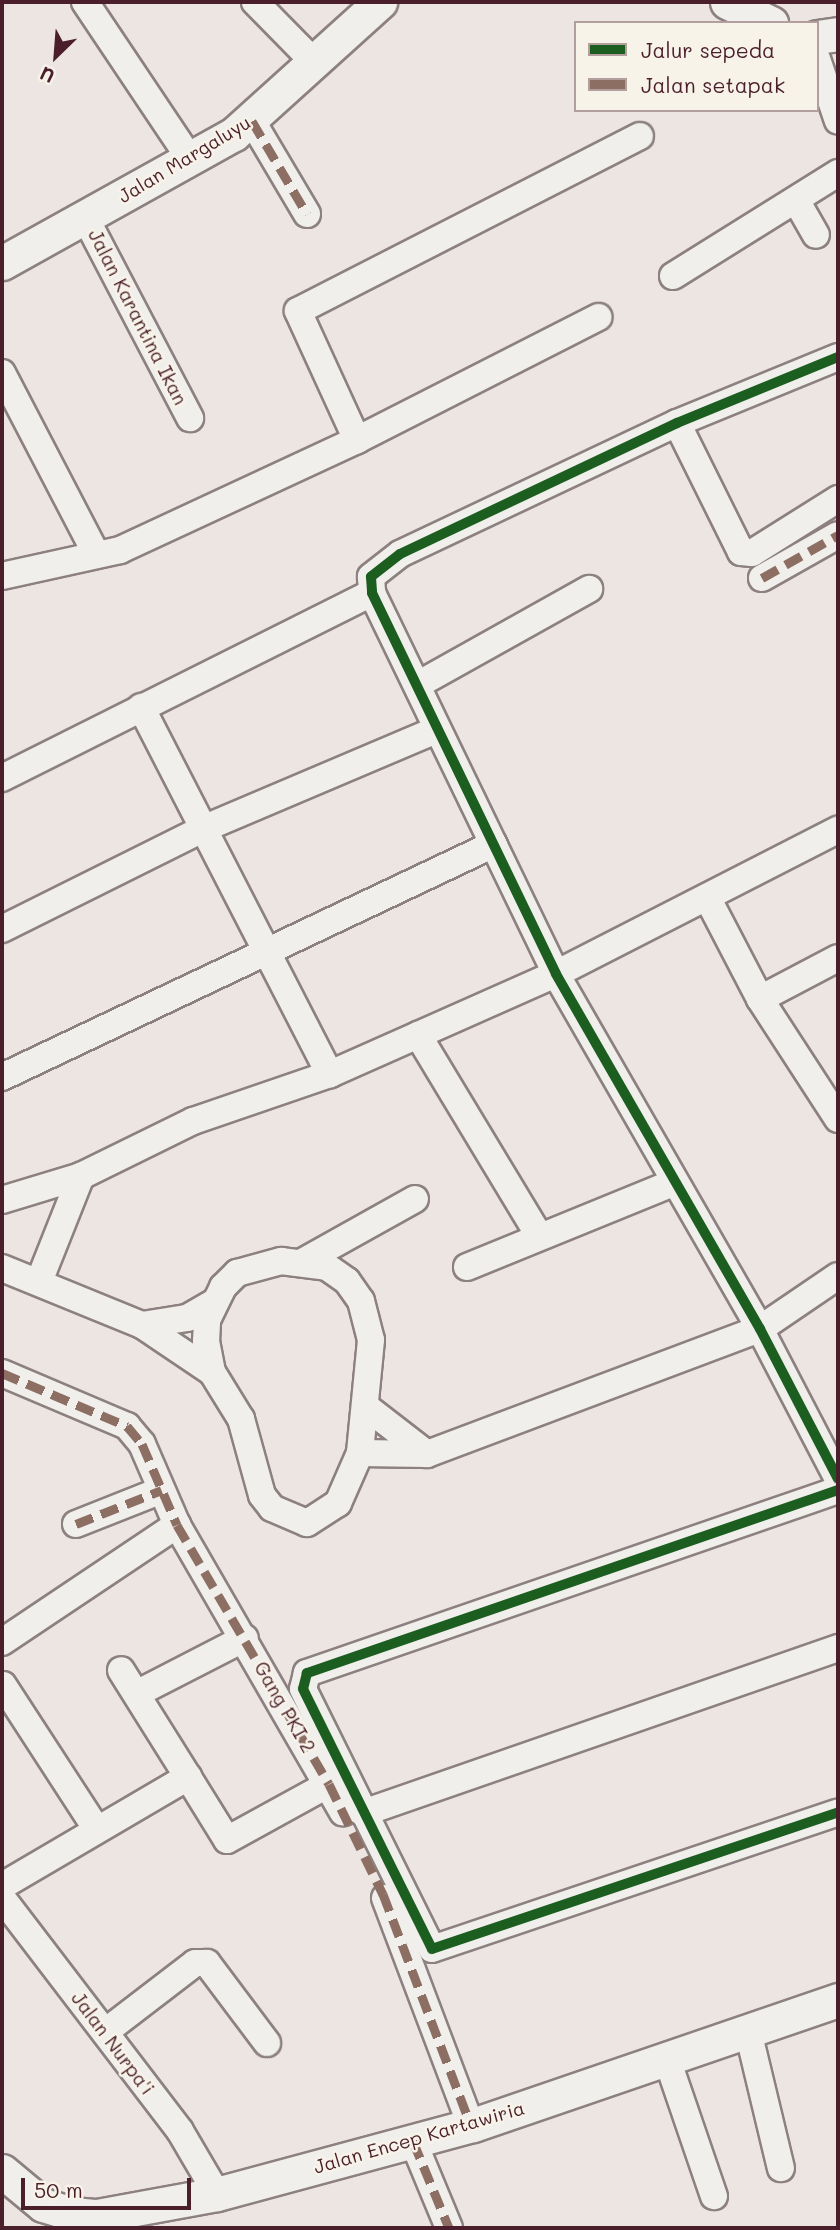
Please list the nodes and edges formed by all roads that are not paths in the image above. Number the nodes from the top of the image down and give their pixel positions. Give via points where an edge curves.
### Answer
1 (85, 2) edge
2 (256, 2) edge
3 (380, 2) edge
4 (727, 2) edge
5 (767, 21) edge
6 (838, 34) edge
7 (819, 37) edge
8 (314, 62) junction
9 (819, 65) edge
10 (252, 121) junction
11 (838, 121) edge
12 (640, 136) dead end
13 (190, 159) junction
14 (838, 173) edge
15 (796, 200) junction
16 (307, 214) dead end
17 (85, 217) junction
18 (816, 235) dead end
19 (2, 263) edge
20 (673, 276) dead end
21 (598, 317) dead end
22 (838, 357) edge
23 (2, 373) edge
24 (190, 418) dead end
25 (677, 423) junction
26 (357, 440) junction
27 (838, 499) edge
28 (838, 535) edge
29 (95, 552) junction
30 (2, 576) edge
31 (762, 578) dead end
32 (589, 589) dead end
33 (372, 593) junction
34 (419, 684) junction
35 (141, 707) junction
36 (436, 730) junction
37 (2, 778) edge
38 (203, 830) junction
39 (838, 830) edge
40 (494, 844) junction
41 (706, 897) junction
42 (2, 929) edge
43 (264, 948) junction
44 (838, 958) edge
45 (556, 974) junction
46 (760, 999) junction
47 (418, 1035) junction
48 (330, 1074) junction
49 (2, 1077) edge
50 (835, 1105) edge
51 (81, 1176) junction
52 (673, 1183) junction
53 (415, 1199) dead end
54 (2, 1200) edge
55 (538, 1234) junction
56 (304, 1261) junction
57 (2, 1264) edge
58 (467, 1267) dead end
59 (838, 1276) edge
60 (40, 1279) junction
61 (215, 1302) junction
62 (142, 1325) junction
63 (761, 1329) junction
64 (212, 1372) junction
65 (2, 1373) edge
66 (365, 1406) junction
67 (360, 1453) junction
68 (427, 1454) junction
69 (838, 1479) edge
70 (162, 1490) junction
71 (838, 1490) edge
72 (76, 1524) dead end
73 (177, 1525) junction
74 (245, 1638) junction
75 (2, 1642) edge
76 (838, 1647) edge
77 (121, 1670) dead end
78 (3, 1685) edge
79 (138, 1693) junction
80 (188, 1777) junction
81 (329, 1784) junction
82 (838, 1812) edge
83 (363, 1813) junction
84 (96, 1828) junction
85 (2, 1886) edge
86 (2, 1898) edge
87 (838, 2000) edge
88 (748, 2031) junction
89 (105, 2032) junction
90 (267, 2043) dead end
91 (667, 2059) junction
92 (475, 2124) junction
93 (413, 2141) junction
94 (781, 2168) dead end
95 (2, 2171) edge
96 (217, 2194) junction
97 (715, 2196) dead end
98 (100, 2222) edge
99 (449, 2228) edge

1 - 13 street
2 - 8 street
3 - 8 main road, Jalan Margaluyu
4 - 5 main road
6 - 7 main road
8 - 10 main road, Jalan Margaluyu
9 - 11 street
10 - 13 main road, Jalan Margaluyu
10 - 16 street
12 - 26 street via 298,311
13 - 17 main road, Jalan Margaluyu
14 - 15 street
15 - 18 street
15 - 20 street
17 - 19 main road, Jalan Margaluyu
17 - 24 street, Jalan Karantina Ikan
21 - 26 street
22 - 25 street
23 - 29 street
25 - 27 street via 741,552 752,553
25 - 33 street via 377,566
26 - 29 street via 120,550
28 - 31 street
29 - 30 street
32 - 34 street
33 - 34 street
33 - 35 street
34 - 36 street
35 - 37 street
35 - 38 street
36 - 38 street
36 - 40 street
38 - 42 street
38 - 43 street
39 - 41 street
40 - 43 street
40 - 45 street
41 - 45 street
41 - 46 street
43 - 48 street
43 - 49 street
44 - 46 street
45 - 47 street
45 - 52 street
46 - 50 street
47 - 48 street
47 - 55 street
48 - 51 street via 192,1121
51 - 54 street
51 - 60 street
52 - 55 street
52 - 63 street
53 - 56 street
55 - 58 street
56 - 61 street via 237,1273
56 - 66 street via 327,1267 361,1301 370,1340
57 - 60 street
59 - 63 street
60 - 62 street
61 - 62 street via 187,1318
61 - 64 street via 206,1342
62 - 64 street
63 - 68 street
63 - 69 street
64 - 67 street via 241,1419 262,1495 285,1516 307,1523 325,1516
65 - 70 street, Gang PKI 2 via 127,1426 142,1444
66 - 67 street
66 - 68 street
67 - 68 street
70 - 72 street
70 - 73 street, Gang PKI 2
71 - 83 street via 307,1673 303,1689
73 - 74 street, Gang PKI 2
73 - 75 street
74 - 79 street
74 - 81 street, Gang PKI 2
76 - 83 street
77 - 79 street
78 - 84 street
79 - 80 street
80 - 81 street via 227,1840
80 - 84 street
81 - 92 street, Gang PKI 2 via 383,1894
82 - 83 street via 443,1950 424,1943
84 - 85 street
86 - 89 street, Jalan Nurpa'i
87 - 88 main road, Jalan Encep Kartawiria
88 - 91 main road, Jalan Encep Kartawiria
88 - 94 street
89 - 90 street via 195,1963 207,1963
89 - 96 street, Jalan Nurpa'i via 180,2131
91 - 92 main road, Jalan Encep Kartawiria
91 - 97 street
92 - 93 main road, Jalan Encep Kartawiria
93 - 96 main road, Jalan Encep Kartawiria
93 - 99 street
95 - 98 main road, Jalan Encep Kartawiria via 43,2205
96 - 98 main road, Jalan Encep Kartawiria

